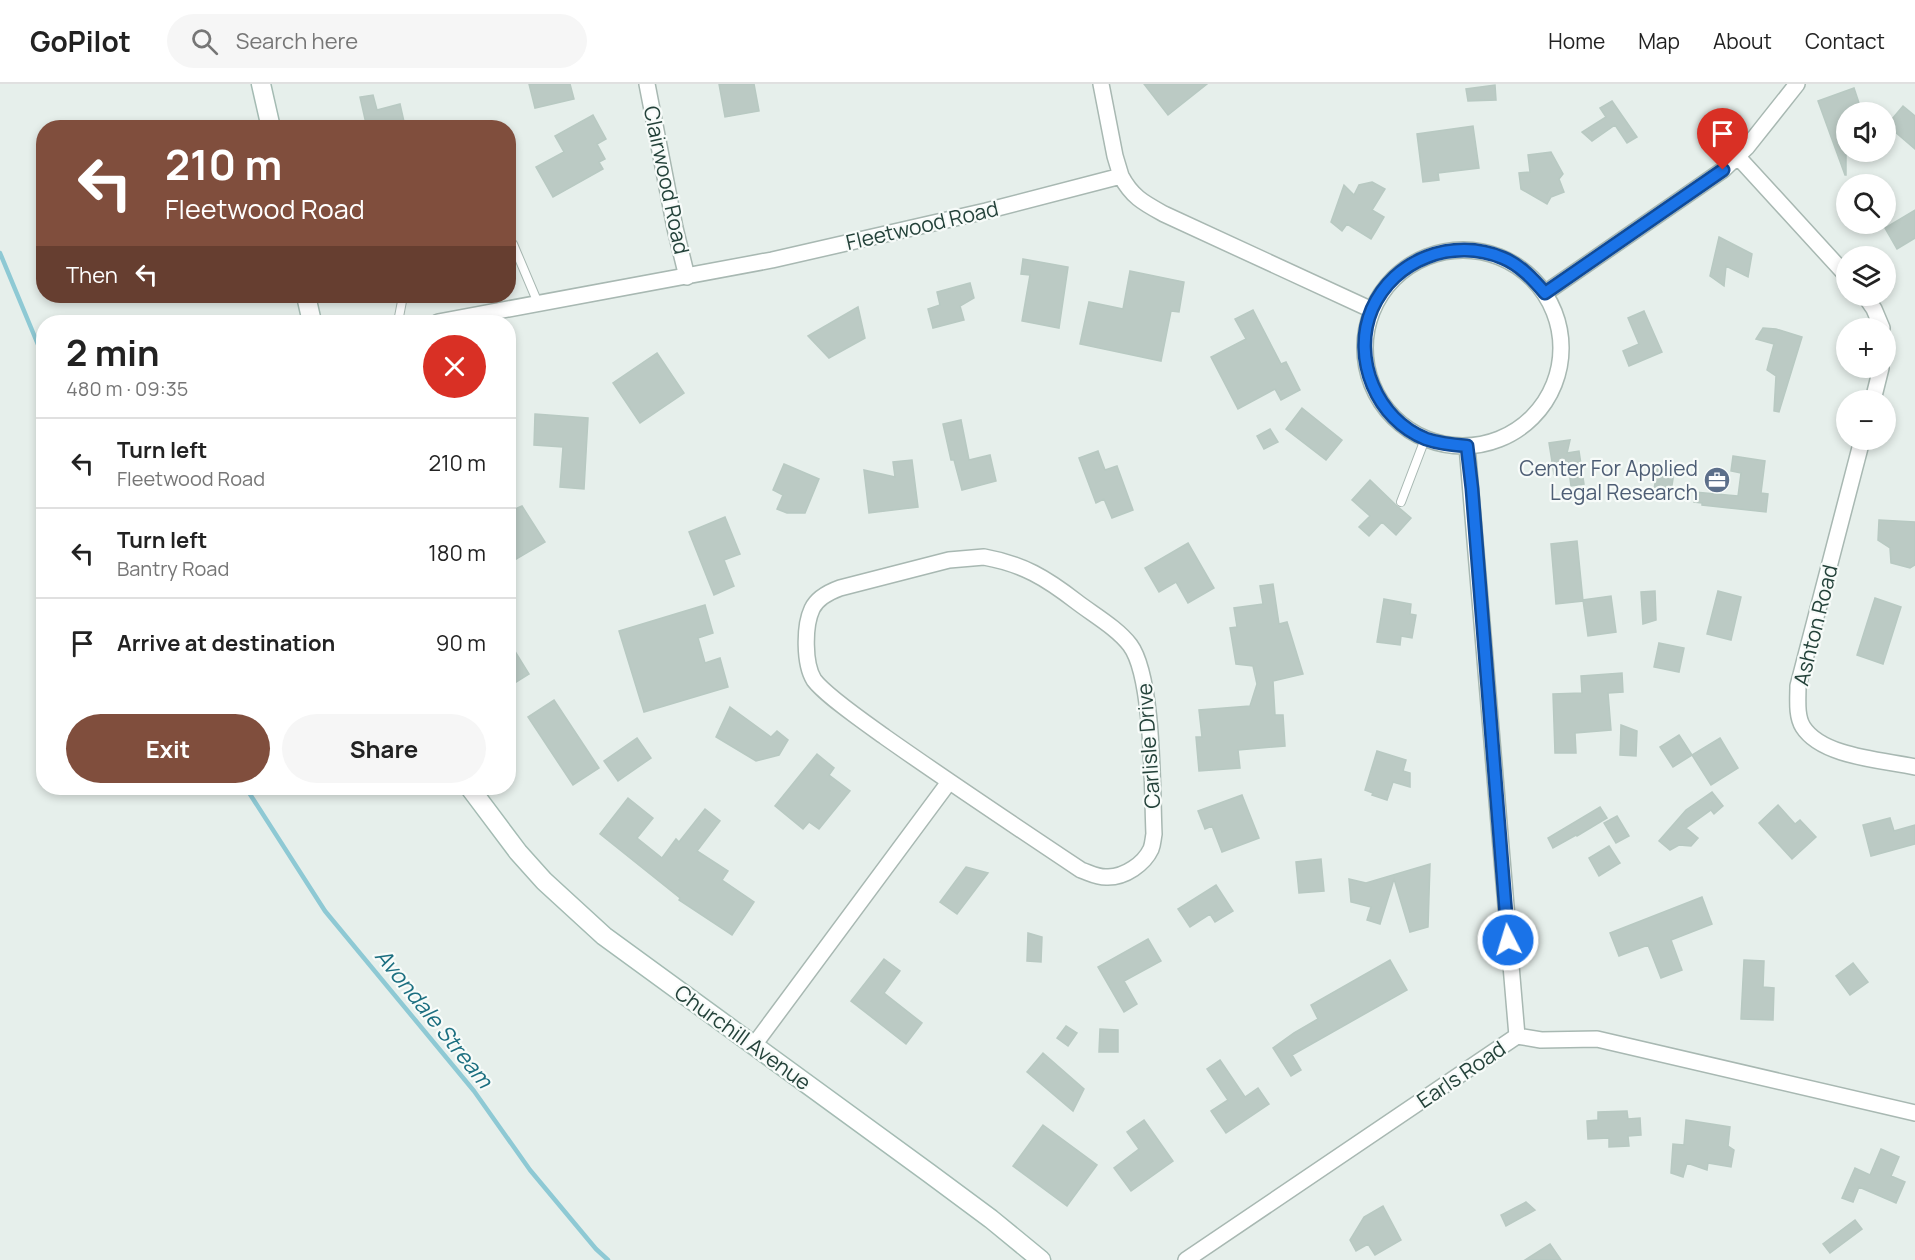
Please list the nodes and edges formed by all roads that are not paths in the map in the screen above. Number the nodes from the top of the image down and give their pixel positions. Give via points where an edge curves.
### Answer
1 (261, 84) edge
2 (647, 84) edge
3 (1101, 84) edge
4 (1797, 84) edge
5 (269, 120) edge
6 (1738, 157) junction
7 (1120, 176) junction
8 (516, 251) edge
9 (1836, 264) edge
10 (687, 277) junction
11 (1545, 293) junction
12 (538, 303) junction
13 (1372, 310) junction
14 (475, 315) edge
15 (1425, 439) junction
16 (1467, 446) junction
17 (1859, 450) edge
18 (1401, 502) dead end
19 (1915, 766) edge
20 (949, 782) junction
21 (475, 795) edge
22 (1517, 1036) junction
23 (754, 1045) junction
24 (1915, 1113) edge
25 (1041, 1260) edge
26 (1186, 1260) edge

1 - 5 main road
2 - 10 street, Clairwood Road
3 - 7 street
4 - 6 street
6 - 9 street
6 - 11 street
7 - 10 street, Fleetwood Road via 986,211
7 - 13 street via 1128,190 1145,204
8 - 12 lane
10 - 12 street, Fleetwood Road
11 - 13 street via 1527,273 1505,258 1480,250 1453,249 1427,255 1404,268 1385,287
11 - 16 street via 1557,316 1562,342 1560,368 1551,393 1536,414 1516,431 1493,442
12 - 14 street, Fleetwood Road
13 - 15 street via 1365,353 1377,395 1406,428
15 - 16 street
15 - 18 lane
16 - 22 street
17 - 19 street, Ashton Road via 1798,686 1799,715 1810,735 1838,752
20 - 20 street, Carlisle Drive via 869,726 814,680 808,667 807,629 812,609 829,592 949,560 1003,560 1048,580 1118,633 1137,657 1146,698 1151,763 1151,848 1134,868 1110,877 1095,876
20 - 23 street
21 - 23 main road, Churchill Avenue via 518,852 575,910 604,936
22 - 24 street, Earls Road via 1541,1040 1597,1039
22 - 26 street, Earls Road
23 - 25 main road, Churchill Avenue

